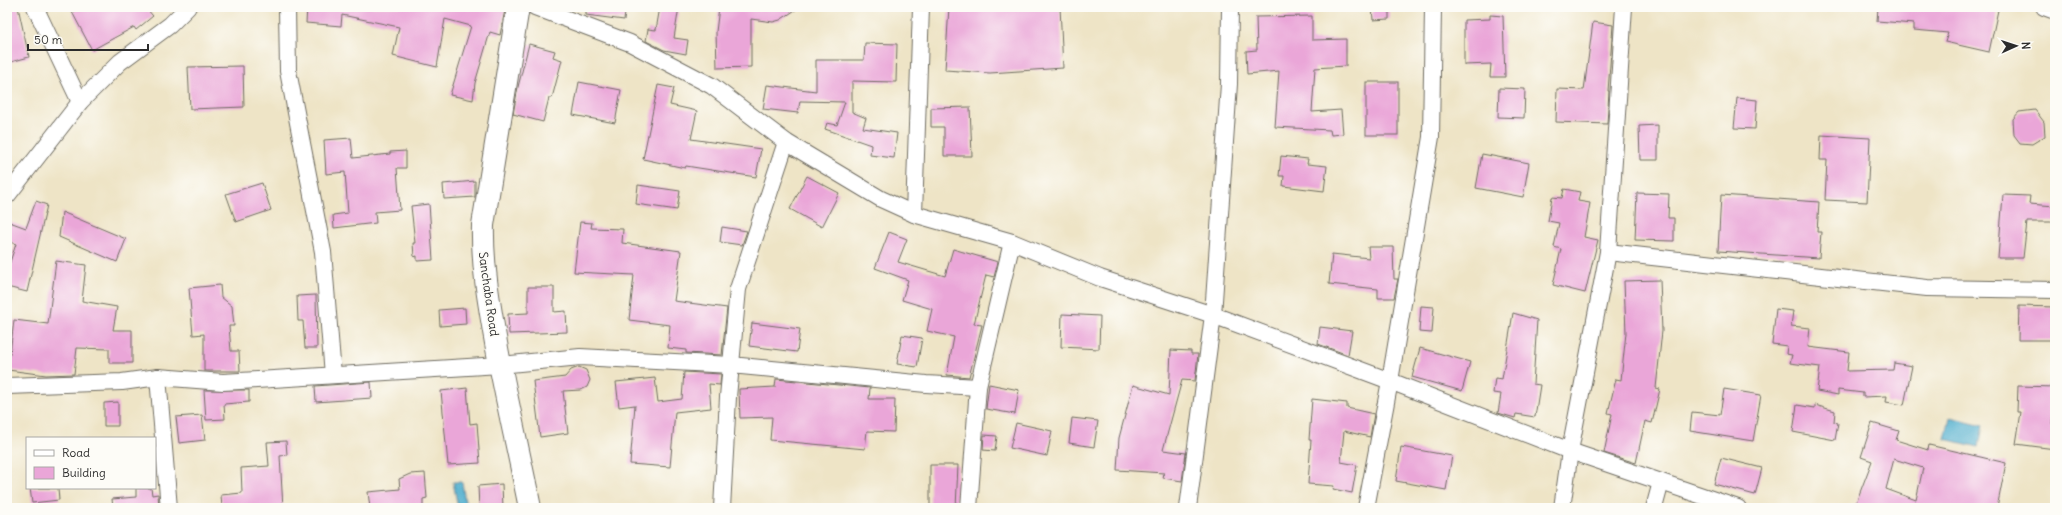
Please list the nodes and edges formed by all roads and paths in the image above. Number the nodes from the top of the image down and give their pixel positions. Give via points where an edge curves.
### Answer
1 (35, 7) edge
2 (188, 7) edge
3 (287, 7) edge
4 (518, 7) edge
5 (535, 7) edge
6 (922, 7) edge
7 (1230, 7) edge
8 (1433, 7) edge
9 (1624, 7) edge
10 (2044, 7) edge
11 (2055, 11) edge
12 (80, 102) junction
13 (786, 142) junction
14 (7, 196) edge
15 (914, 214) junction
16 (1012, 242) junction
17 (1608, 252) junction
18 (2055, 290) edge
19 (1213, 315) junction
20 (500, 365) junction
21 (731, 365) junction
22 (333, 375) junction
23 (158, 377) junction
24 (1390, 381) junction
25 (7, 386) edge
26 (978, 386) junction
27 (1570, 451) junction
28 (1661, 482) junction
29 (169, 508) edge
30 (530, 508) edge
31 (722, 508) edge
32 (969, 508) edge
33 (1188, 508) edge
34 (1366, 508) edge
35 (1562, 508) edge
36 (1654, 508) edge
37 (1738, 508) edge

1 - 12 street
2 - 12 street via 170,25 120,62
3 - 22 street via 288,71 323,252
4 - 20 street, Sanchaba Road via 483,225 482,255
5 - 13 street via 630,43 712,86
6 - 15 street
7 - 19 street via 1229,84
8 - 24 street via 1431,137
9 - 17 street
10 - 11 street
12 - 14 street
13 - 15 street via 881,198
13 - 21 street via 738,289
15 - 16 street
16 - 19 street via 1100,278
16 - 26 street
17 - 18 street via 1927,288
17 - 27 street
19 - 24 street
19 - 33 street
20 - 21 street via 580,357
20 - 22 street
20 - 30 street, Sanchaba Road
21 - 26 street via 926,384
21 - 31 street
22 - 23 street via 223,382
23 - 25 street via 122,382
23 - 29 street
24 - 27 street
24 - 34 street
26 - 32 street
27 - 28 street
27 - 35 street
28 - 36 street
28 - 37 street

